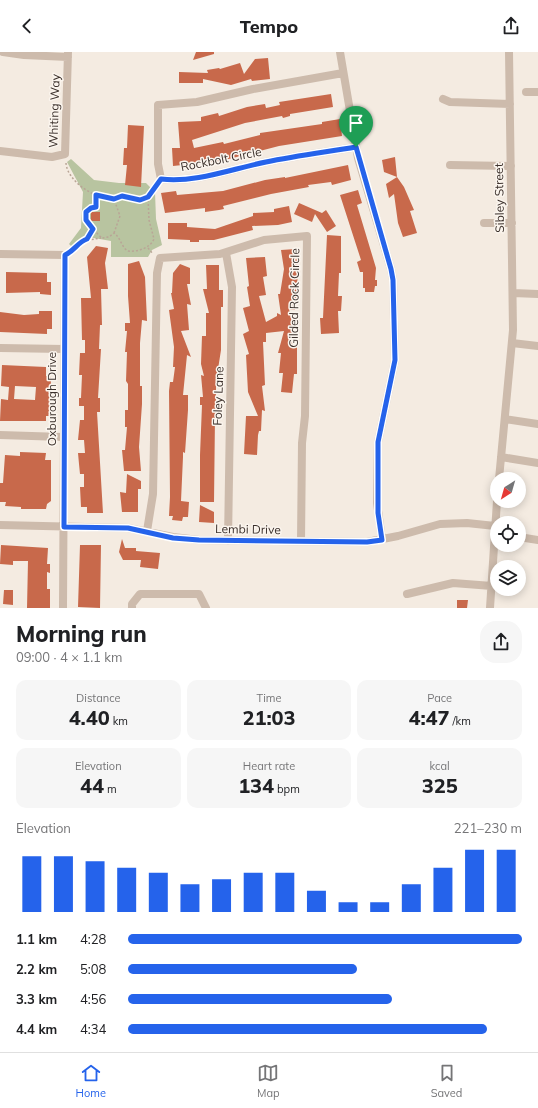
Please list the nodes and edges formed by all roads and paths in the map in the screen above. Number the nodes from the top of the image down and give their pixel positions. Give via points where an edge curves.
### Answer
1 (3, 52) edge
2 (340, 52) edge
3 (509, 52) edge
4 (68, 54) edge
5 (343, 73) junction
6 (526, 92) dead end
7 (538, 92) edge
8 (443, 99) dead end
9 (510, 104) junction
10 (356, 147) junction
11 (0, 151) edge
12 (65, 154) junction
13 (450, 165) dead end
14 (511, 166) junction
15 (161, 179) junction
16 (96, 195) junction
17 (148, 197) junction
18 (114, 199) junction
19 (484, 223) dead end
20 (512, 223) junction
21 (93, 229) junction
22 (114, 233) junction
23 (102, 238) junction
24 (87, 239) junction
25 (226, 253) junction
26 (0, 254) edge
27 (65, 255) junction
28 (513, 293) junction
29 (538, 294) edge
30 (512, 343) junction
31 (538, 346) edge
32 (0, 348) edge
33 (64, 349) junction
34 (505, 419) junction
35 (538, 424) edge
36 (0, 435) edge
37 (63, 436) junction
38 (501, 457) junction
39 (538, 463) edge
40 (500, 472) edge
41 (0, 525) edge
42 (64, 527) junction
43 (490, 530) edge
44 (147, 531) junction
45 (526, 539) edge
46 (382, 540) junction
47 (538, 540) edge
48 (228, 541) junction
49 (301, 541) junction
50 (490, 586) edge
51 (406, 594) dead end
52 (491, 596) edge
53 (62, 608) edge
54 (132, 608) edge
55 (206, 608) edge
56 (490, 608) edge

1 - 4 street via 24,55
2 - 5 street
3 - 9 street, Sibley Street
4 - 12 street, Whiting Way
5 - 10 street
5 - 15 street via 253,89 204,101 158,105 158,164
6 - 7 street
8 - 9 street via 450,102
9 - 14 street, Sibley Street
10 - 15 street, Rockbolt Circle via 264,162 221,174 174,180
10 - 46 street via 393,280 395,360 378,442 378,513
11 - 12 street, Whiting Way via 52,157
12 - 16 path via 66,165 76,182
13 - 14 street
14 - 20 street, Sibley Street
15 - 17 path
16 - 18 path
16 - 21 path via 96,207 86,212
17 - 18 path via 133,200 122,196
17 - 22 path via 149,220 154,239 152,244 148,248 128,251
18 - 22 path via 120,216
19 - 20 street
20 - 28 street, Sibley Street
21 - 23 path
21 - 24 path
22 - 23 path
23 - 24 path
24 - 27 path
25 - 44 street, Gilded Rock Circle via 160,258 157,273 154,494
25 - 48 street, Foley Lane via 232,287
25 - 49 street, Gilded Rock Circle via 264,240 307,236
26 - 27 street
27 - 33 street, Oxburough Drive
28 - 29 street
28 - 30 street, Sibley Street
30 - 31 street
30 - 34 street, Sibley Street
32 - 33 street
33 - 37 street, Oxburough Drive
34 - 35 street
34 - 38 street, Sibley Street
36 - 37 street
37 - 42 street, Oxburough Drive
38 - 39 street
38 - 40 street, Sibley Street
41 - 42 street, Lembi Drive
42 - 44 street, Lembi Drive via 128,528
42 - 53 street, Oxburough Drive
43 - 46 street, Lembi Drive via 467,523 440,524
44 - 48 street, Lembi Drive via 186,540
45 - 47 street
46 - 49 street, Lembi Drive
48 - 49 street, Lembi Drive
50 - 51 street via 453,584
52 - 56 street
54 - 55 street via 140,594 199,594

